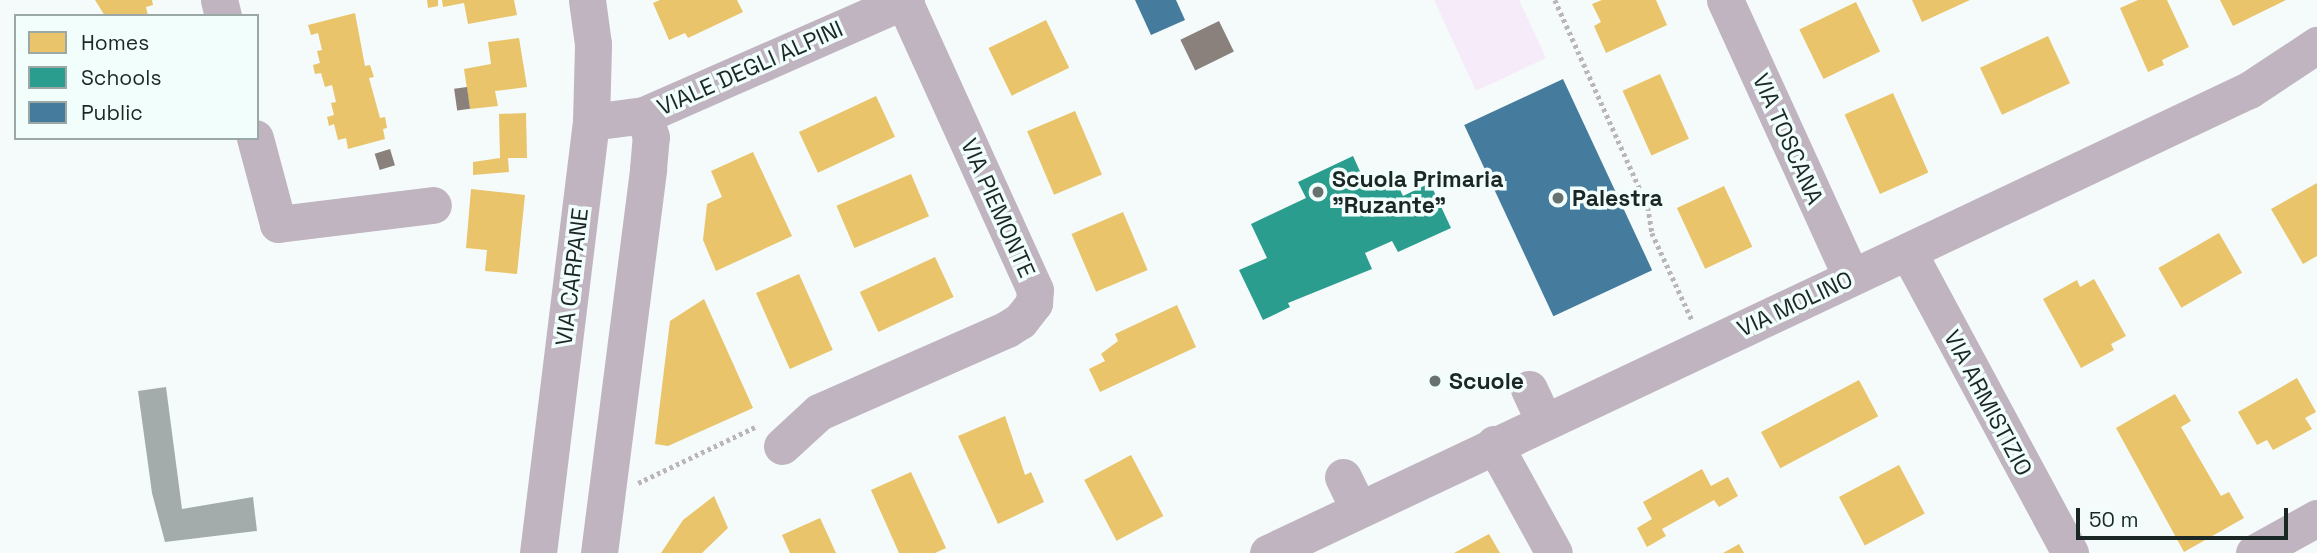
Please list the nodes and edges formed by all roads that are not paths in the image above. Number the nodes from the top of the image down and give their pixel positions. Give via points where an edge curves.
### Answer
1 (587, 0) edge
2 (905, 0) edge
3 (1725, 0) edge
4 (2317, 45) edge
5 (644, 115) junction
6 (591, 122) junction
7 (256, 140) edge
8 (433, 205) dead end
9 (1908, 252) junction
10 (1851, 278) junction
11 (1494, 444) junction
12 (782, 446) road end
13 (2317, 518) edge
14 (538, 553) edge
15 (599, 553) edge
16 (1268, 553) edge
17 (1554, 553) edge
18 (2070, 553) edge
19 (2254, 553) edge

1 - 6 street, VIA CARPANE via 593,44
2 - 5 street, VIALE DEGLI ALPINI
2 - 12 street, VIA PIEMONTE via 1035,290 1034,303 1029,313 1007,329 819,412
3 - 10 street, VIA TOSCANA
4 - 9 street, VIA MOLINO via 2249,89
5 - 6 street, VIALE DEGLI ALPINI
5 - 15 street via 651,137 648,169
6 - 14 street, VIA CARPANE
7 - 8 street via 278,224
9 - 10 street, VIA MOLINO
9 - 18 street, VIA ARMISTIZIO
10 - 11 street, VIA MOLINO via 1536,405
11 - 16 street, VIA MOLINO via 1351,492
11 - 17 street
13 - 19 street

